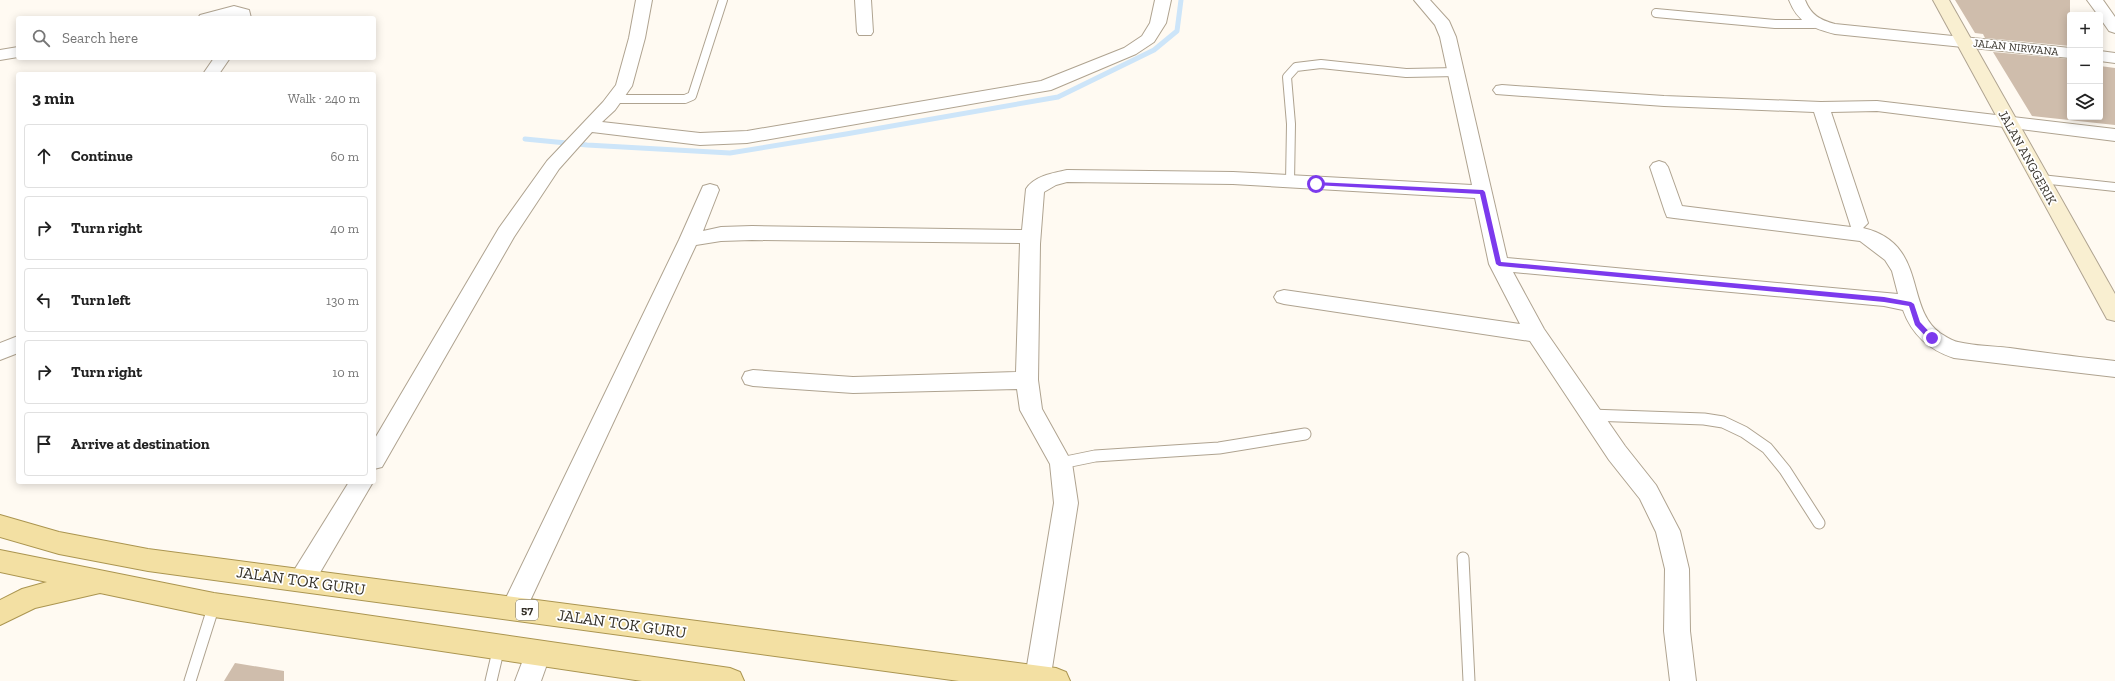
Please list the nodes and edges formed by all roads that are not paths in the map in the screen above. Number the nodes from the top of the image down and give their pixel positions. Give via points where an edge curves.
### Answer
1 (644, 0) edge
2 (723, 0) edge
3 (863, 0) edge
4 (1163, 0) edge
5 (1422, 0) edge
6 (1797, 0) edge
7 (1941, 0) edge
8 (2095, 0) edge
9 (1656, 13) dead end
10 (214, 16) edge
11 (243, 16) edge
12 (1814, 24) junction
13 (2115, 28) edge
14 (865, 32) dead end
15 (1963, 41) junction
16 (16, 52) edge
17 (2067, 53) edge
18 (0, 55) edge
19 (2103, 56) edge
20 (2115, 58) edge
21 (221, 60) edge
22 (213, 72) edge
23 (1457, 72) junction
24 (1502, 90) dead end
25 (614, 99) junction
26 (1821, 107) junction
27 (2008, 122) junction
28 (586, 128) junction
29 (2115, 134) edge
30 (1659, 167) dead end
31 (2040, 179) junction
32 (1290, 182) junction
33 (2115, 187) edge
34 (710, 190) dead end
35 (1483, 192) junction
36 (1858, 223) dead end
37 (1030, 237) junction
38 (690, 240) junction
39 (1499, 264) junction
40 (2109, 292) edge
41 (1284, 297) dead end
42 (1911, 304) junction
43 (2115, 313) edge
44 (1536, 334) junction
45 (16, 345) edge
46 (0, 352) edge
47 (2115, 369) edge
48 (753, 378) dead end
49 (1027, 380) junction
50 (1590, 415) junction
51 (1305, 434) dead end
52 (376, 457) edge
53 (1061, 463) junction
54 (360, 484) edge
55 (1819, 523) dead end
56 (0, 526) edge
57 (1463, 558) dead end
58 (0, 561) edge
59 (302, 580) junction
60 (104, 582) junction
61 (214, 605) junction
62 (514, 608) junction
63 (0, 613) edge
64 (499, 647) junction
65 (538, 653) junction
66 (696, 679) edge
67 (1047, 680) edge
68 (190, 681) edge
69 (491, 681) edge
70 (528, 681) edge
71 (730, 681) edge
72 (1470, 681) edge
73 (1683, 681) edge

1 - 25 street via 624,86
2 - 25 lane via 692,96 685,99
3 - 14 street
4 - 28 street via 1158,23 1148,39 1130,51 1046,86 747,137 700,139
5 - 23 street via 1443,24
6 - 12 street via 1801,12
7 - 15 main road, JALAN ANGGERIK
8 - 13 street
9 - 12 lane via 1790,25
10 - 11 street via 234,11 243,13
12 - 15 street, JALAN NIRWANA via 1835,29
15 - 17 street, JALAN NIRWANA
15 - 27 main road, JALAN ANGGERIK
16 - 18 street
19 - 20 street
21 - 22 street
23 - 32 lane via 1406,73 1321,64 1296,67 1287,77 1291,124
23 - 35 street via 1466,125
24 - 26 street via 1664,101
25 - 28 street
26 - 27 street via 1877,106
26 - 36 street
27 - 29 street
27 - 31 main road, JALAN ANGGERIK
28 - 52 street via 553,165 506,233
30 - 42 street via 1674,212 1864,235 1883,244 1896,259 1904,274
31 - 33 lane
31 - 40 main road, JALAN ANGGERIK
32 - 35 street
32 - 37 street via 1233,178 1067,176 1050,180 1035,189
34 - 38 street
35 - 39 street
37 - 38 street via 752,232
37 - 49 street
38 - 62 street
39 - 42 street via 1876,298
39 - 44 street
40 - 43 main road, JALAN ANGGERIK
41 - 44 street
42 - 47 street via 1921,329 1954,350
44 - 50 street
45 - 46 street
48 - 49 street via 852,385
49 - 53 street via 1031,410
50 - 55 lane via 1704,418 1723,422 1744,432 1767,448 1785,470
50 - 73 street via 1648,492 1668,531 1677,569 1677,631
51 - 53 lane via 1219,448 1095,456
53 - 67 street via 1066,503
54 - 59 street
56 - 59 main road, JALAN TOK GURU / 57 via 58,543 148,560
57 - 72 lane
58 - 60 main road
59 - 62 main road, JALAN TOK GURU / 57
60 - 61 main road
60 - 63 main road via 31,597
61 - 64 main road
61 - 68 lane
62 - 67 main road, JALAN TOK GURU / 57
64 - 65 main road
64 - 69 lane
65 - 66 main road
65 - 70 street
66 - 71 main road

